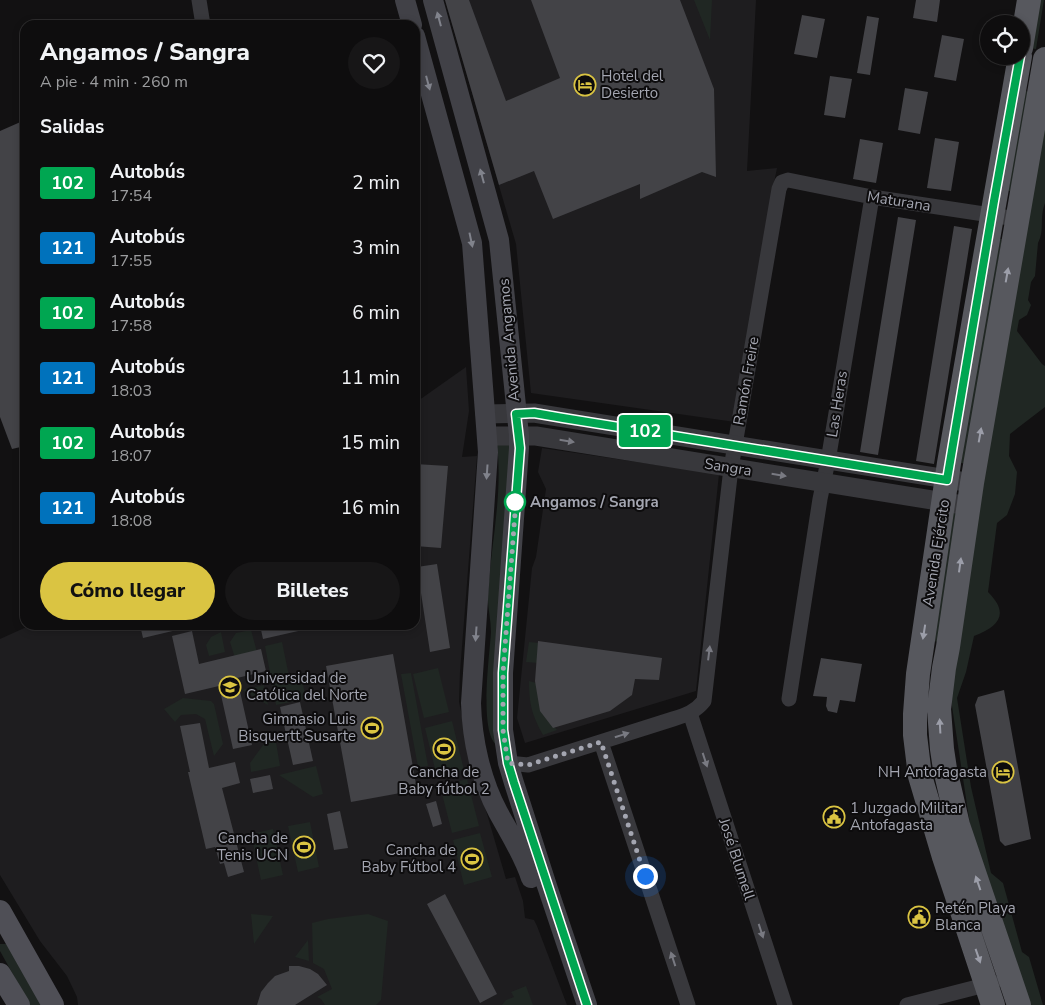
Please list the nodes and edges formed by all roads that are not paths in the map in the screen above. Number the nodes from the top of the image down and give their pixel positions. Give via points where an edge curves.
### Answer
1 (199, 0) edge
2 (405, 0) edge
3 (433, 0) edge
4 (1030, 0) edge
5 (1027, 15) edge
6 (201, 20) edge
7 (411, 20) edge
8 (420, 54) edge
9 (1030, 61) edge
10 (1019, 65) edge
11 (1044, 66) edge
12 (782, 182) joint
13 (872, 197) junction
14 (991, 215) junction
15 (1017, 219) junction
16 (485, 414) junction
17 (516, 414) junction
18 (518, 435) junction
19 (487, 436) junction
20 (735, 445) junction
21 (828, 461) junction
22 (731, 468) junction
23 (824, 482) junction
24 (946, 491) junction
25 (970, 494) junction
26 (789, 699) dead end
27 (690, 714) junction
28 (475, 741) junction
29 (601, 742) junction
30 (508, 763) junction
31 (0, 911) edge
32 (10, 942) edge
33 (0, 974) edge
34 (1010, 980) junction
35 (990, 995) edge
36 (19, 1005) edge
37 (53, 1005) edge
38 (575, 1005) edge
39 (587, 1005) edge
40 (688, 1005) edge
41 (785, 1005) edge
42 (907, 1005) edge
43 (1019, 1005) edge

1 - 6 street
2 - 7 main road
17 -> 3 main road, Avenida Angamos via 499,240
4 - 5 highway, Avenida Ejército
8 -> 16 main road, Avenida Angamos via 472,243
9 - 11 highway
10 - 14 highway, Avenida Ejército
11 - 15 highway, Avenida Ejército
12 - 13 street, Maturana via 788,180
12 - 20 street, Ramón Freire via 778,189
13 - 14 street, Maturana
13 - 21 street, Las Heras
14 - 15 street, Maturana
14 - 24 highway, Avenida Ejército
25 -> 15 highway, Avenida Ejército
16 - 17 street, Sangra
16 - 19 main road, Avenida Angamos
17 - 18 main road, Avenida Angamos
17 - 20 street, Sangra via 534,413
18 - 19 street, Sangra
18 -> 22 street, Sangra
18 - 30 main road, Avenida Angamos via 520,448 503,673 503,730
19 -> 28 main road, Avenida Angamos via 471,703
20 - 21 street, Sangra
20 - 22 street, Ramón Freire
21 - 23 street, Las Heras
21 - 24 street, Sangra
22 -> 23 street, Sangra
27 -> 22 street, Ramón Freire via 704,701
23 - 24 street, Sangra
23 - 26 street, Las Heras
24 - 25 street, Sangra
24 -> 35 highway, Avenida Ejército via 918,674 915,736 920,776
34 -> 25 highway, Avenida Ejército via 958,825 940,729 941,688
29 -> 27 street
27 -> 41 street, José Blumell
28 - 30 main road
28 - 38 main road, Avenida Angamos via 489,791 525,860
29 - 30 street via 528,765
40 -> 29 street
30 - 39 main road, Avenida Angamos
31 - 32 main road
32 - 37 main road
33 - 36 main road
34 - 35 street
34 - 43 highway, Avenida Ejército
35 - 42 street

